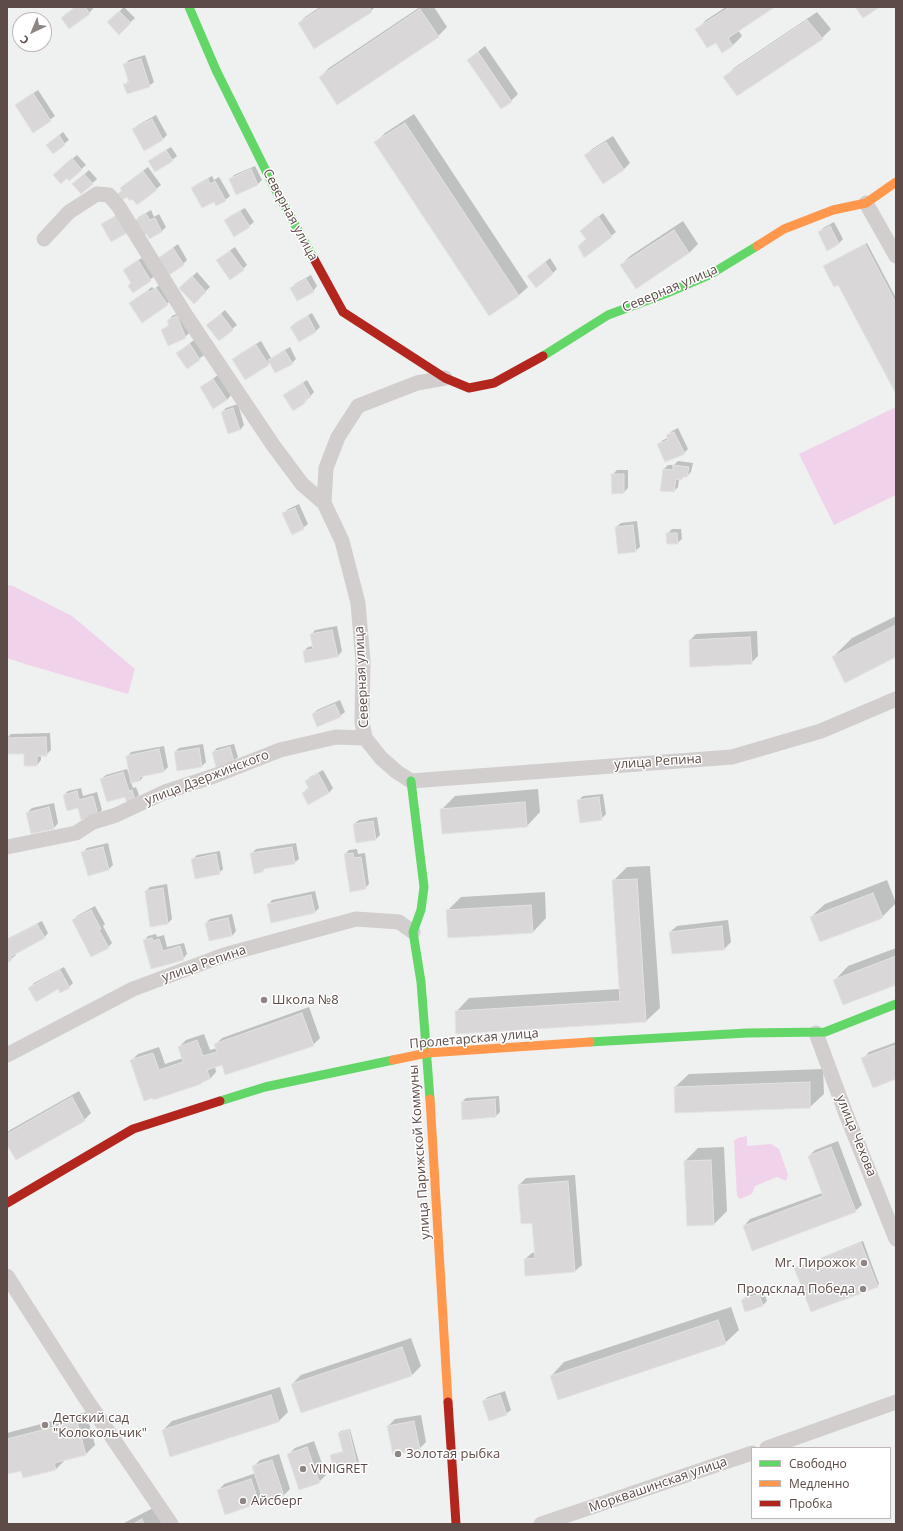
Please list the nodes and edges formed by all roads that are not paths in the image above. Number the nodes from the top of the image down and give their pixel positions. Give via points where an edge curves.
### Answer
1 (189, 7) edge
2 (896, 182) edge
3 (866, 203) junction
4 (44, 239) dead end
5 (896, 256) edge
6 (445, 378) junction
7 (324, 503) junction
8 (896, 699) edge
9 (365, 738) junction
10 (411, 781) junction
11 (7, 847) edge
12 (412, 932) junction
13 (896, 1004) edge
14 (816, 1033) junction
15 (427, 1054) junction
16 (7, 1055) edge
17 (7, 1204) edge
18 (896, 1239) edge
19 (7, 1276) edge
20 (896, 1402) edge
21 (770, 1447) edge
22 (751, 1453) edge
23 (171, 1524) edge
24 (456, 1524) edge
25 (541, 1524) edge

1 - 6 street, Северная улица via 216,70 269,178 343,312
2 - 3 street, Северная улица
3 - 5 street
3 - 6 street, Северная улица via 833,210 784,230 711,274 608,314 538,359 494,383 469,388
4 - 7 street, Северная улица via 69,212 97,194 109,195 273,445 302,484
6 - 7 street, Северная улица via 417,383 358,406 338,437 326,468
7 - 9 street, Северная улица via 342,541 358,603 363,660 362,722
8 - 10 street, улица Репина via 821,731 732,757
9 - 10 street via 381,758
9 - 11 street, улица Дзержинского via 336,737 280,750 165,792 116,815 93,822 76,833
10 - 12 street via 424,887 421,910
12 - 15 street, улица Парижской Коммуны via 421,982
12 - 16 street, улица Репина via 398,922 356,919 224,955 133,989
13 - 14 street, Пролетарская улица via 825,1032
14 - 15 street, Пролетарская улица via 747,1033
14 - 18 street, улица Чехова
15 - 17 street, Пролетарская улица via 265,1088 133,1129
15 - 24 street, улица Парижской Коммуны
19 - 23 street
20 - 21 street
22 - 25 street, Морквашинская улица

